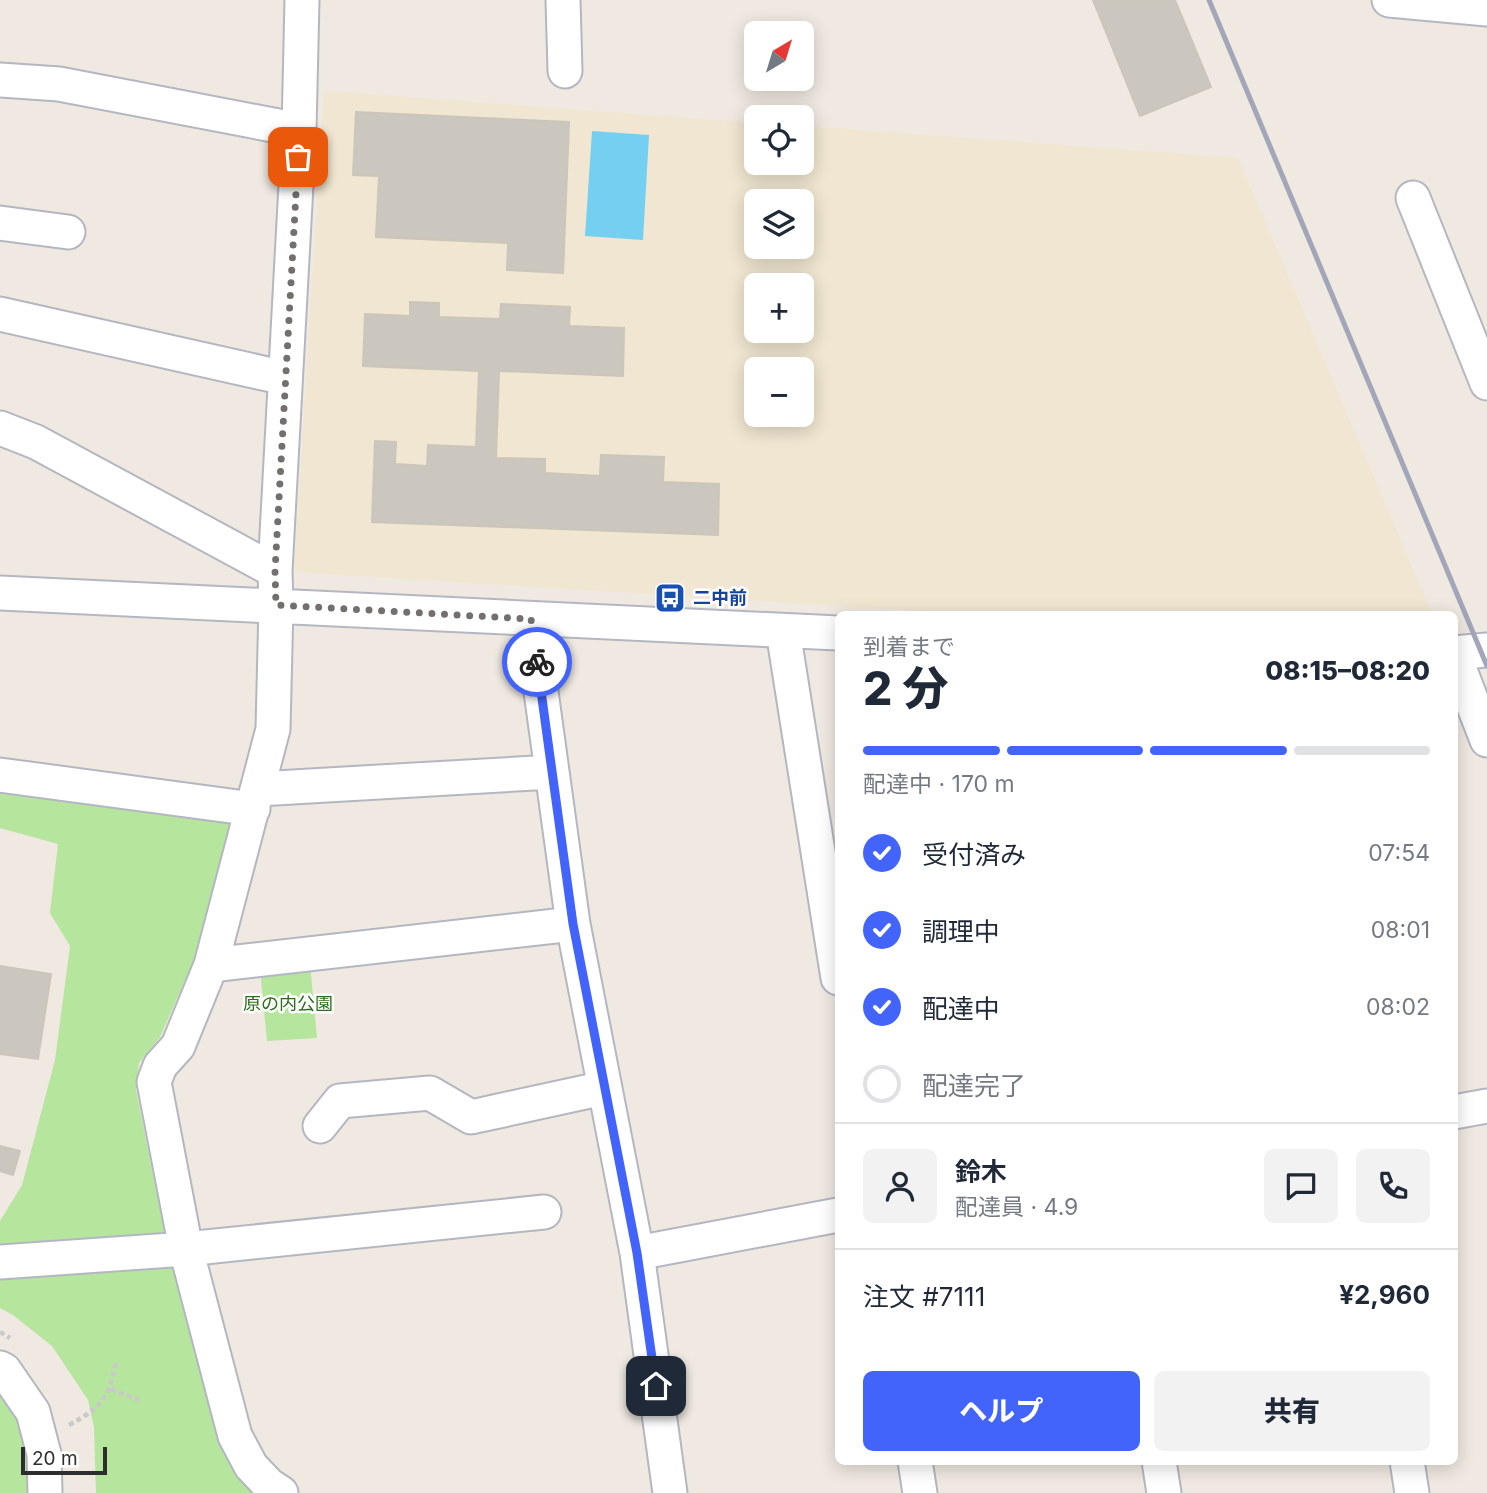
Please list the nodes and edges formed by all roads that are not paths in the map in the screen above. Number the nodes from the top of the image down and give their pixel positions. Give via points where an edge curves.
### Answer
1 (302, 0) edge
2 (563, 0) edge
3 (1389, 0) edge
4 (1487, 9) edge
5 (565, 71) dead end
6 (0, 80) edge
7 (299, 130) junction
8 (1413, 198) dead end
9 (0, 223) edge
10 (68, 232) dead end
11 (0, 314) edge
12 (285, 378) junction
13 (1487, 383) edge
14 (0, 428) edge
15 (275, 571) junction
16 (0, 593) edge
17 (276, 605) junction
18 (531, 619) junction
19 (783, 631) junction
20 (835, 633) edge
21 (1487, 650) edge
22 (1458, 654) edge
23 (1458, 664) edge
24 (1487, 740) edge
25 (552, 772) junction
26 (0, 775) edge
27 (256, 799) junction
28 (573, 924) junction
29 (835, 959) edge
30 (211, 965) junction
31 (604, 1088) junction
32 (1487, 1106) edge
33 (1458, 1111) edge
34 (320, 1126) dead end
35 (544, 1212) dead end
36 (835, 1216) edge
37 (186, 1249) junction
38 (637, 1253) junction
39 (0, 1262) edge
40 (0, 1368) edge
41 (916, 1465) edge
42 (1160, 1465) edge
43 (1408, 1465) edge
44 (45, 1493) edge
45 (281, 1493) edge
46 (670, 1493) edge
47 (920, 1493) edge
48 (1164, 1493) edge
49 (1412, 1493) edge

1 - 7 street
2 - 5 street
3 - 4 street
6 - 7 street via 58,84
7 - 12 street
8 - 13 street
9 - 10 street
11 - 12 street
12 - 15 street
14 - 15 street via 36,442
15 - 17 street
16 - 17 street
17 - 18 street
17 - 27 street via 273,729
18 - 19 street
18 - 25 street
19 - 20 street
19 - 29 street
21 - 22 street
23 - 24 street
25 - 27 street
25 - 28 street
26 - 27 street
27 - 30 street
28 - 30 street
28 - 31 street
30 - 37 street via 178,1046 160,1066 154,1082
31 - 34 street via 471,1117 430,1093 340,1101
31 - 38 street
32 - 33 street
35 - 37 street
36 - 38 street
37 - 39 street
37 - 45 street via 236,1436 251,1466
38 - 46 street
40 - 44 street via 33,1412 44,1454
41 - 47 street
42 - 48 street
43 - 49 street

